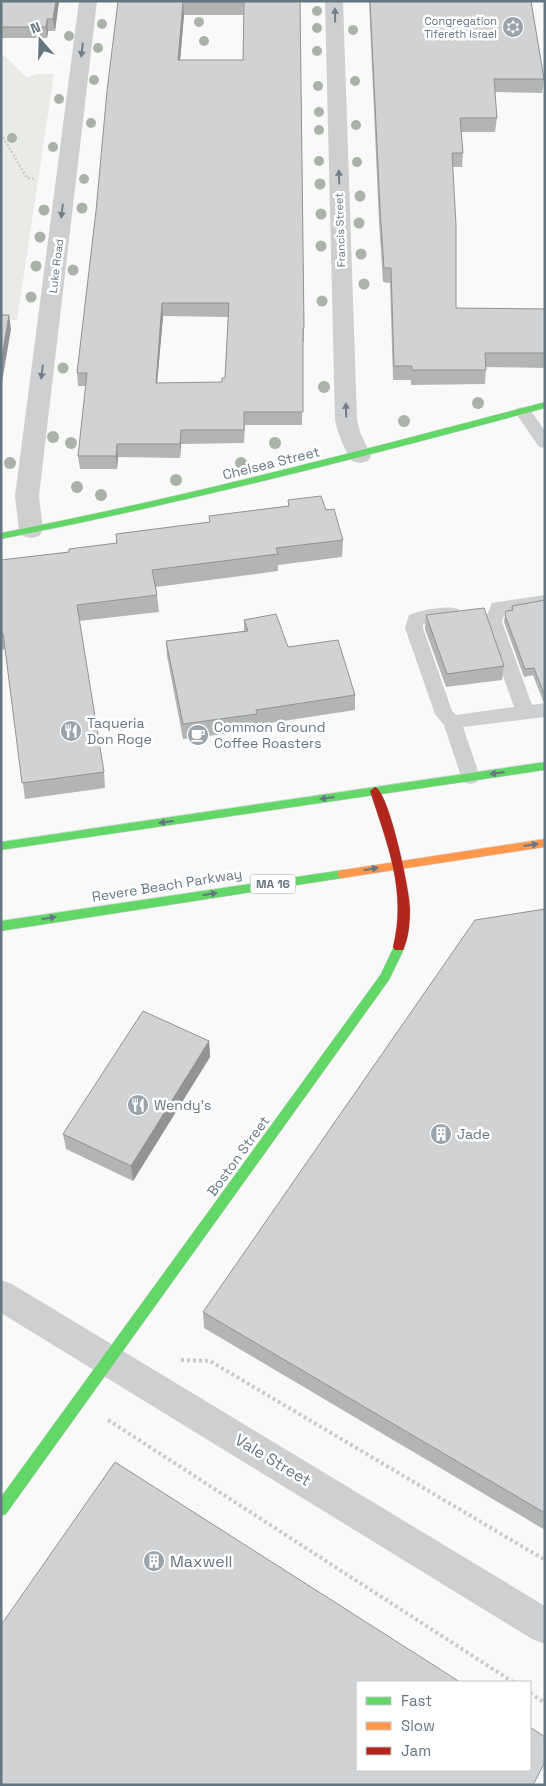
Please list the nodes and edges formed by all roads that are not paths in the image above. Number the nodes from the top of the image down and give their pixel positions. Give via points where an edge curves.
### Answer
1 (88, 1) edge
2 (334, 1) edge
3 (545, 406) edge
4 (523, 412) junction
5 (545, 443) edge
6 (360, 456) junction
7 (32, 530) junction
8 (1, 536) edge
9 (545, 601) edge
10 (481, 612) junction
11 (545, 710) edge
12 (525, 712) junction
13 (452, 722) junction
14 (545, 766) edge
15 (470, 777) junction
16 (376, 791) junction
17 (545, 843) edge
18 (1, 846) edge
19 (397, 865) junction
20 (1, 926) edge
21 (1, 1295) edge
22 (108, 1360) junction
23 (1, 1508) edge
24 (545, 1626) edge

1 -> 7 street, Luke Road via 27,496
6 -> 2 street, Francis Street via 346,420
3 - 4 main road, Chelsea Street
4 - 5 lane
4 - 6 main road, Chelsea Street
6 - 7 main road, Chelsea Street via 210,494
7 - 8 main road, Chelsea Street
9 - 10 lane
10 - 12 lane via 493,622
10 - 13 lane via 415,619 414,628 444,714
11 - 12 lane
12 - 13 lane
13 - 15 lane
14 -> 15 main road
15 - 16 main road
16 -> 18 main road
16 - 19 main road, Boston Street
19 -> 17 main road, Revere Beach Parkway / MA 16
20 -> 19 main road, Revere Beach Parkway / MA 16
19 - 22 main road, Boston Street via 405,902 403,931 384,977
21 - 22 street, Vale Street
22 - 23 main road, Boston Street
22 - 24 street, Vale Street

